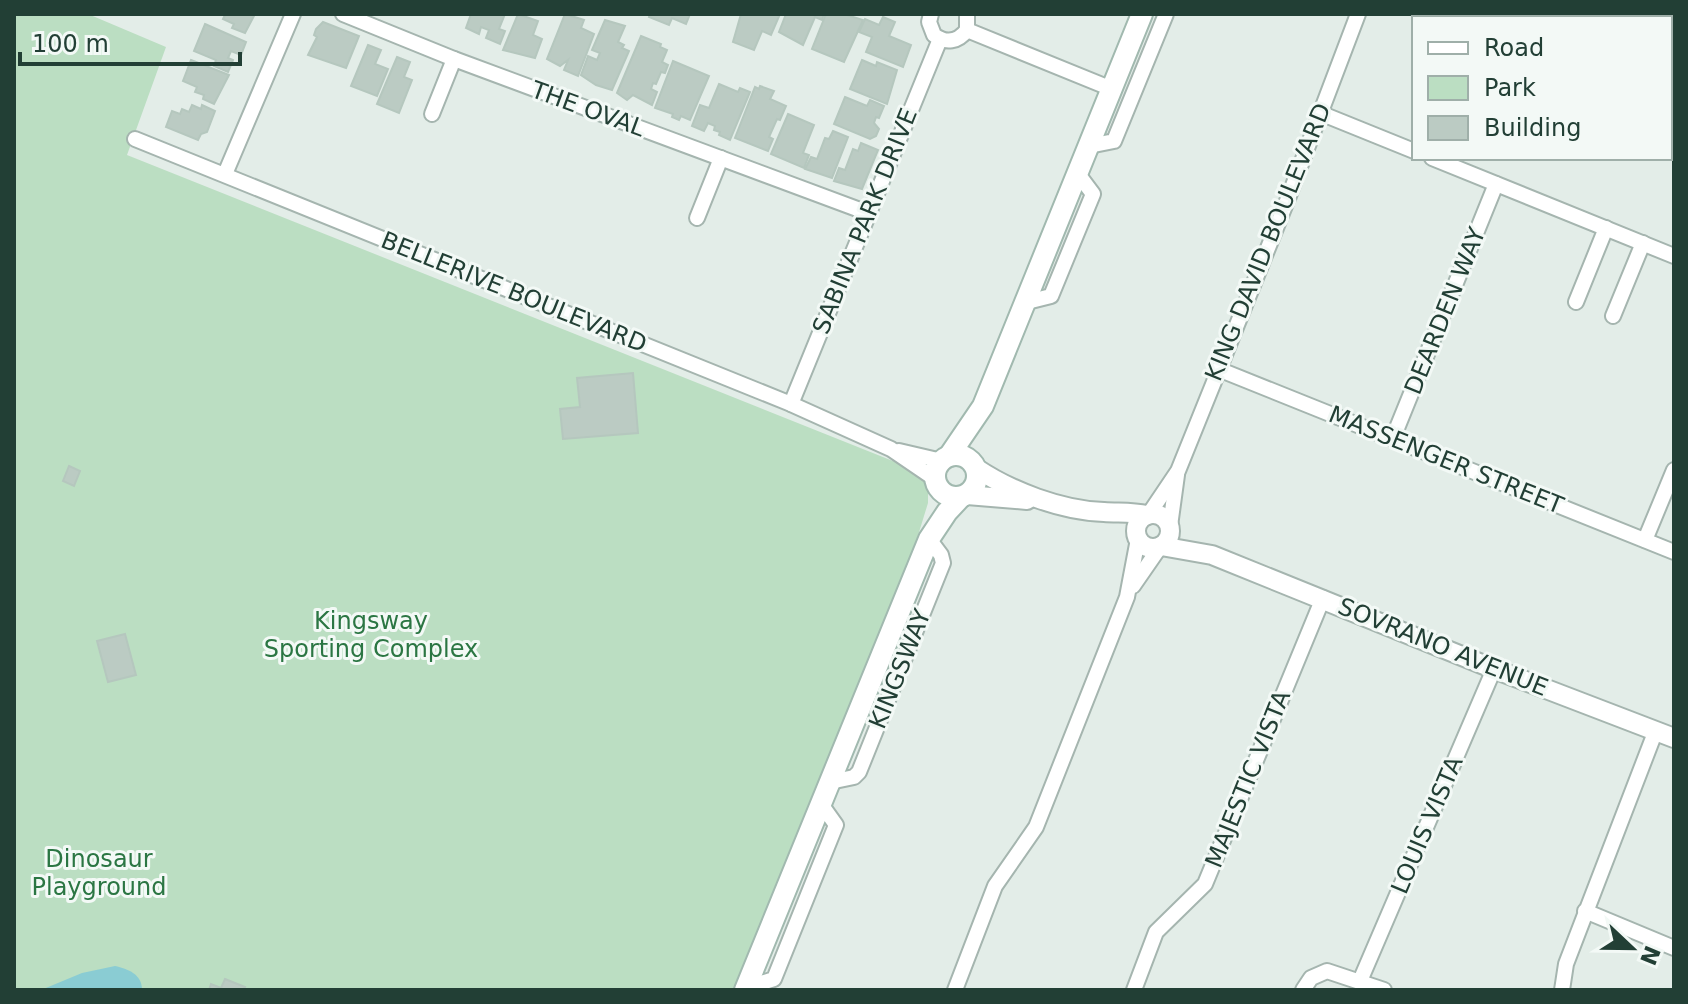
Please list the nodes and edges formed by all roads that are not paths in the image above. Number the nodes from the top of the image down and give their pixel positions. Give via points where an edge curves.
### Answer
1 (293, 14) edge
2 (343, 14) edge
3 (931, 14) edge
4 (967, 14) edge
5 (1142, 14) edge
6 (1166, 14) edge
7 (1358, 14) edge
8 (967, 30) junction
9 (940, 39) junction
10 (454, 59) junction
11 (1112, 89) junction
12 (1320, 113) junction
13 (432, 114) dead end
14 (135, 139) dead end
15 (1089, 146) junction
16 (1412, 150) edge
17 (721, 158) junction
18 (1437, 160) edge
19 (225, 174) junction
20 (1496, 184) junction
21 (868, 213) junction
22 (697, 218) dead end
23 (1606, 228) junction
24 (1643, 243) junction
25 (1674, 256) edge
26 (1576, 302) dead end
27 (1613, 316) dead end
28 (1218, 369) junction
29 (791, 404) junction
30 (983, 406) junction
31 (1393, 438) junction
32 (974, 466) junction
33 (940, 470) junction
34 (1674, 470) edge
35 (1178, 471) junction
36 (964, 496) junction
37 (1042, 501) junction
38 (1102, 513) junction
39 (1148, 514) junction
40 (1170, 527) junction
41 (931, 537) junction
42 (1138, 538) junction
43 (1645, 540) junction
44 (1160, 547) junction
45 (1674, 552) edge
46 (1212, 555) junction
47 (1127, 597) junction
48 (1323, 598) junction
49 (1494, 669) junction
50 (1656, 730) junction
51 (1674, 738) edge
52 (1585, 911) junction
53 (1674, 948) edge
54 (1360, 981) junction
55 (745, 989) edge
56 (955, 990) edge
57 (1134, 990) edge
58 (1303, 990) edge
59 (1384, 990) edge
60 (1562, 990) edge

1 - 19 street
2 - 10 street, THE OVAL
3 - 9 street via 930,29
4 - 8 street
5 - 11 main road, KINGSWAY
6 - 15 street via 1114,141
7 - 12 street, KING DAVID BOULEVARD
8 - 9 street via 957,40
8 - 11 street
9 - 21 street, SABINA PARK DRIVE
10 - 13 street
10 - 17 street, THE OVAL
11 - 15 main road, KINGSWAY
12 - 16 street
12 - 28 street, KING DAVID BOULEVARD
14 - 19 street, BELLERIVE BOULEVARD
15 - 30 main road, KINGSWAY
17 - 21 street, THE OVAL
17 - 22 street
18 - 20 street
19 - 29 street, BELLERIVE BOULEVARD
20 - 23 street
20 - 31 street, DEARDEN WAY
21 - 29 street, SABINA PARK DRIVE
23 - 24 street
23 - 26 street
24 - 25 street
24 - 27 street
28 - 31 street, MASSENGER STREET
28 - 35 street, KING DAVID BOULEVARD
29 - 33 street, BELLERIVE BOULEVARD
30 - 32 main road, KINGSWAY
30 - 33 main road, KINGSWAY
31 - 43 street, MASSENGER STREET
32 - 33 main road via 960,455
32 - 36 main road, KINGSWAY via 975,486
32 - 37 street via 996,482
33 - 36 main road via 946,495
33 - 41 main road, KINGSWAY
34 - 43 street
35 - 39 street, KING DAVID BOULEVARD
35 - 40 street, KING DAVID BOULEVARD
36 - 37 street
36 - 41 main road, KINGSWAY
37 - 38 street
38 - 39 street
38 - 42 street
39 - 40 street via 1162,516
39 - 42 street via 1137,524
40 - 44 street via 1168,540
40 - 46 street, SOVRANO AVENUE
41 - 55 main road, KINGSWAY
42 - 44 street via 1147,547
42 - 47 street
43 - 45 street, MASSENGER STREET
44 - 46 street, SOVRANO AVENUE
44 - 47 street
46 - 48 street, SOVRANO AVENUE
47 - 56 street via 1036,827 995,886
48 - 49 street, SOVRANO AVENUE
48 - 57 street, MAJESTIC VISTA via 1205,884 1156,932
49 - 50 street, SOVRANO AVENUE
49 - 54 street, LOUIS VISTA
50 - 51 street, SOVRANO AVENUE
50 - 52 street
52 - 53 street
52 - 60 street
54 - 58 street via 1327,971 1311,978
54 - 59 street

